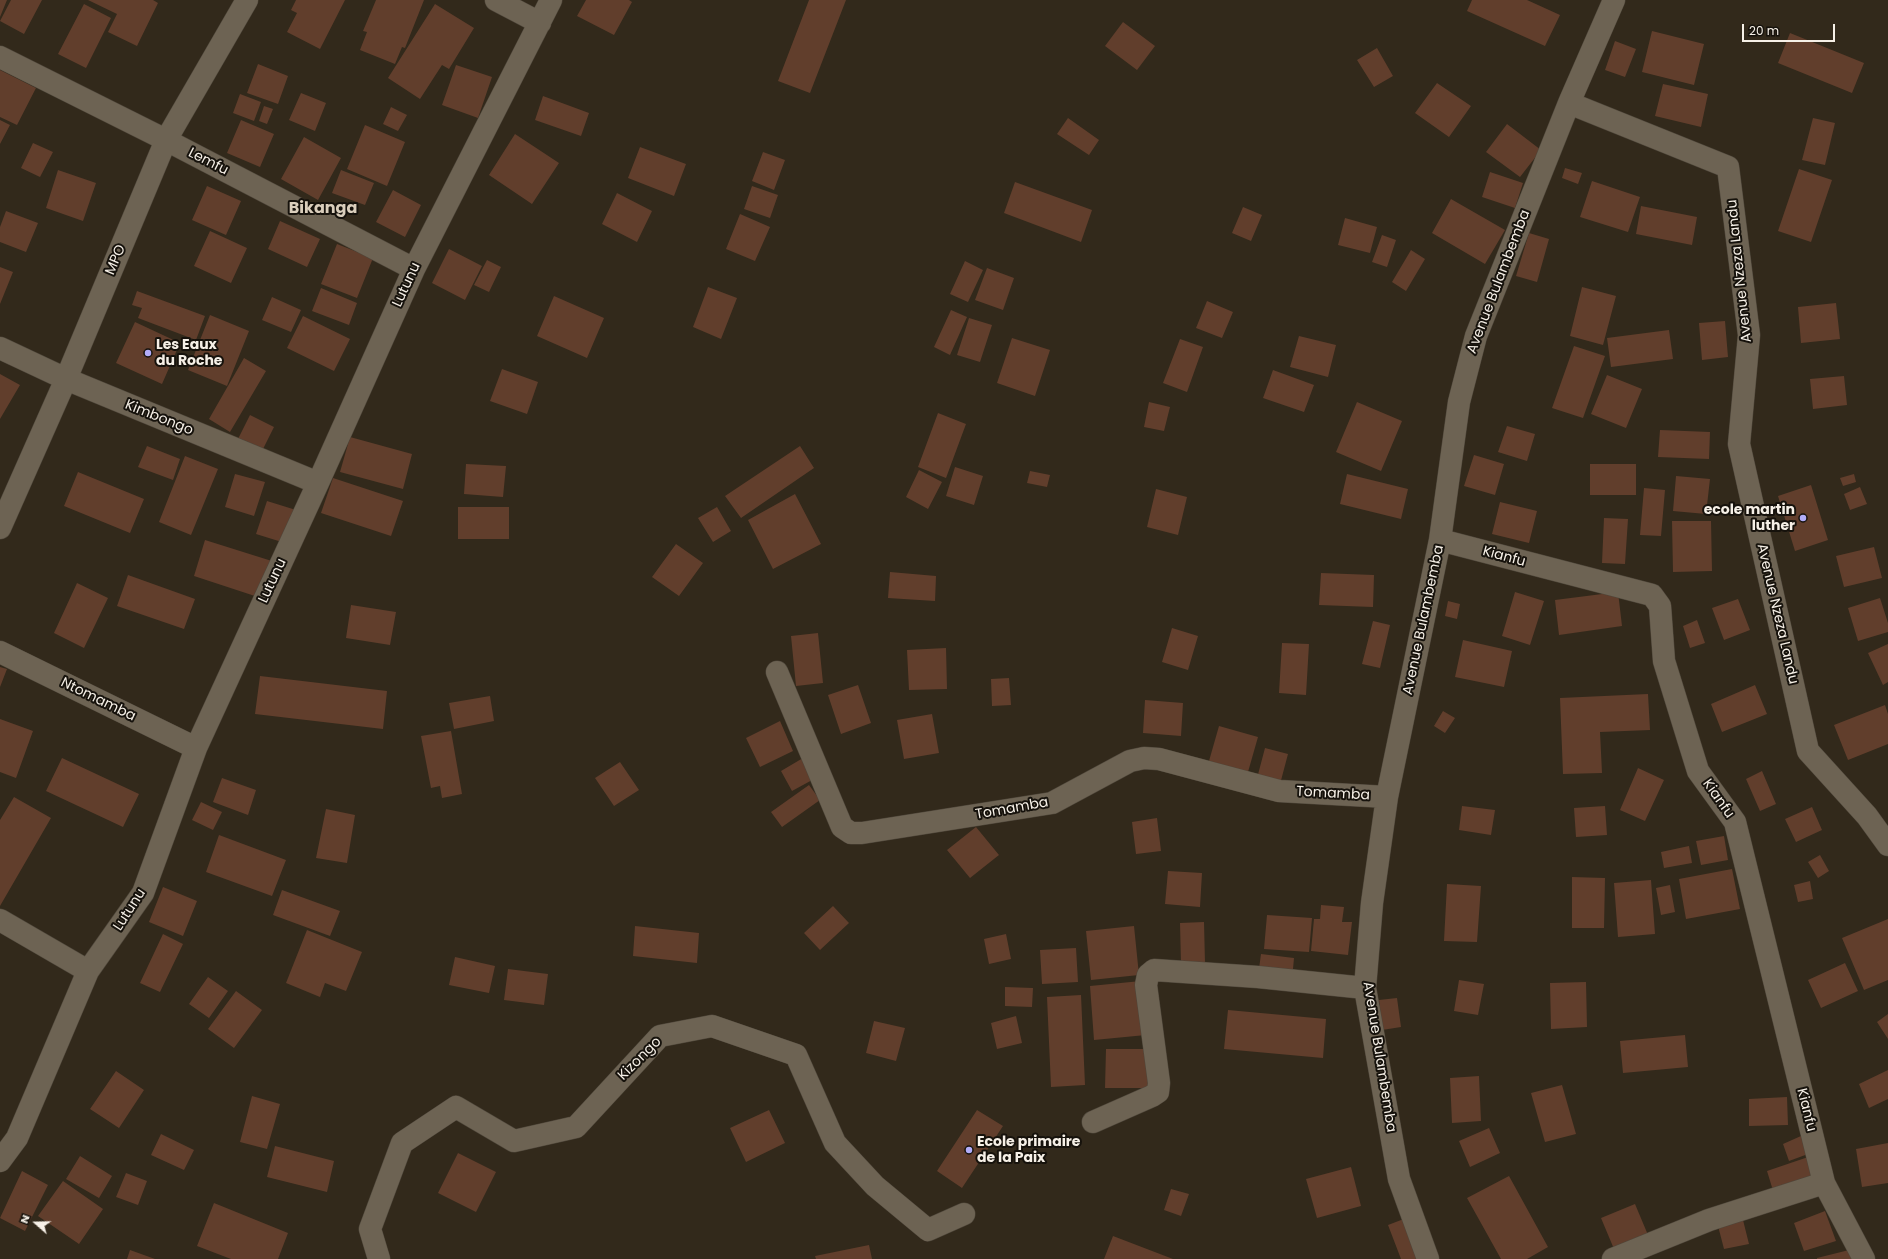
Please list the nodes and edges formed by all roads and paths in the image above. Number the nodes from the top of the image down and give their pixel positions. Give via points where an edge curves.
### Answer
1 (246, 0) edge
2 (496, 0) edge
3 (551, 0) edge
4 (1614, 0) edge
5 (540, 23) junction
6 (0, 57) edge
7 (1569, 103) junction
8 (166, 140) junction
9 (414, 269) junction
10 (0, 348) edge
11 (66, 379) junction
12 (318, 483) junction
13 (0, 528) edge
14 (1440, 540) junction
15 (0, 652) edge
16 (777, 672) dead end
17 (196, 748) junction
18 (1387, 797) junction
19 (1888, 845) edge
20 (0, 920) edge
21 (88, 971) junction
22 (1365, 988) junction
23 (1093, 1122) dead end
24 (0, 1160) edge
25 (1824, 1183) junction
26 (964, 1214) dead end
27 (379, 1259) edge
28 (1428, 1259) edge
29 (1613, 1259) edge
30 (1864, 1259) edge

1 - 8 street, MPO
2 - 5 street
3 - 5 street, Lutunu
4 - 7 street, Avenue Bulambemba
5 - 9 street, Lutunu
6 - 8 street, Lemfu
7 - 14 street, Avenue Bulambemba via 1476,336 1459,402
7 - 19 street, Avenue Nzeza Landu via 1728,167 1749,335 1739,444 1808,751 1867,816
8 - 9 street, Lemfu
8 - 11 street, MPO
9 - 12 street, Lutunu
10 - 11 street, Kimbongo
11 - 12 street, Kimbongo
11 - 13 street, MPO
12 - 17 street, Lutunu
14 - 18 street, Avenue Bulambemba
14 - 25 street, Kianfu via 1652,595 1660,606 1664,661 1698,771 1735,822
15 - 17 street, Ntomamba
16 - 18 street, Tomamba via 842,827 851,833 1052,803 1130,761 1144,758 1159,759 1279,791
17 - 21 street, Lutunu via 143,893
18 - 22 street, Avenue Bulambemba via 1372,903
20 - 21 street
21 - 24 street, Lutunu via 17,1138
22 - 23 street via 1154,970 1148,975 1146,985 1158,1092
22 - 28 street, Avenue Bulambemba via 1400,1179
25 - 29 street via 1709,1220
25 - 30 street, Kianfu
26 - 27 street, Kizongo via 928,1230 875,1186 835,1143 796,1055 712,1026 660,1036 576,1127 514,1141 456,1107 402,1143 370,1229

